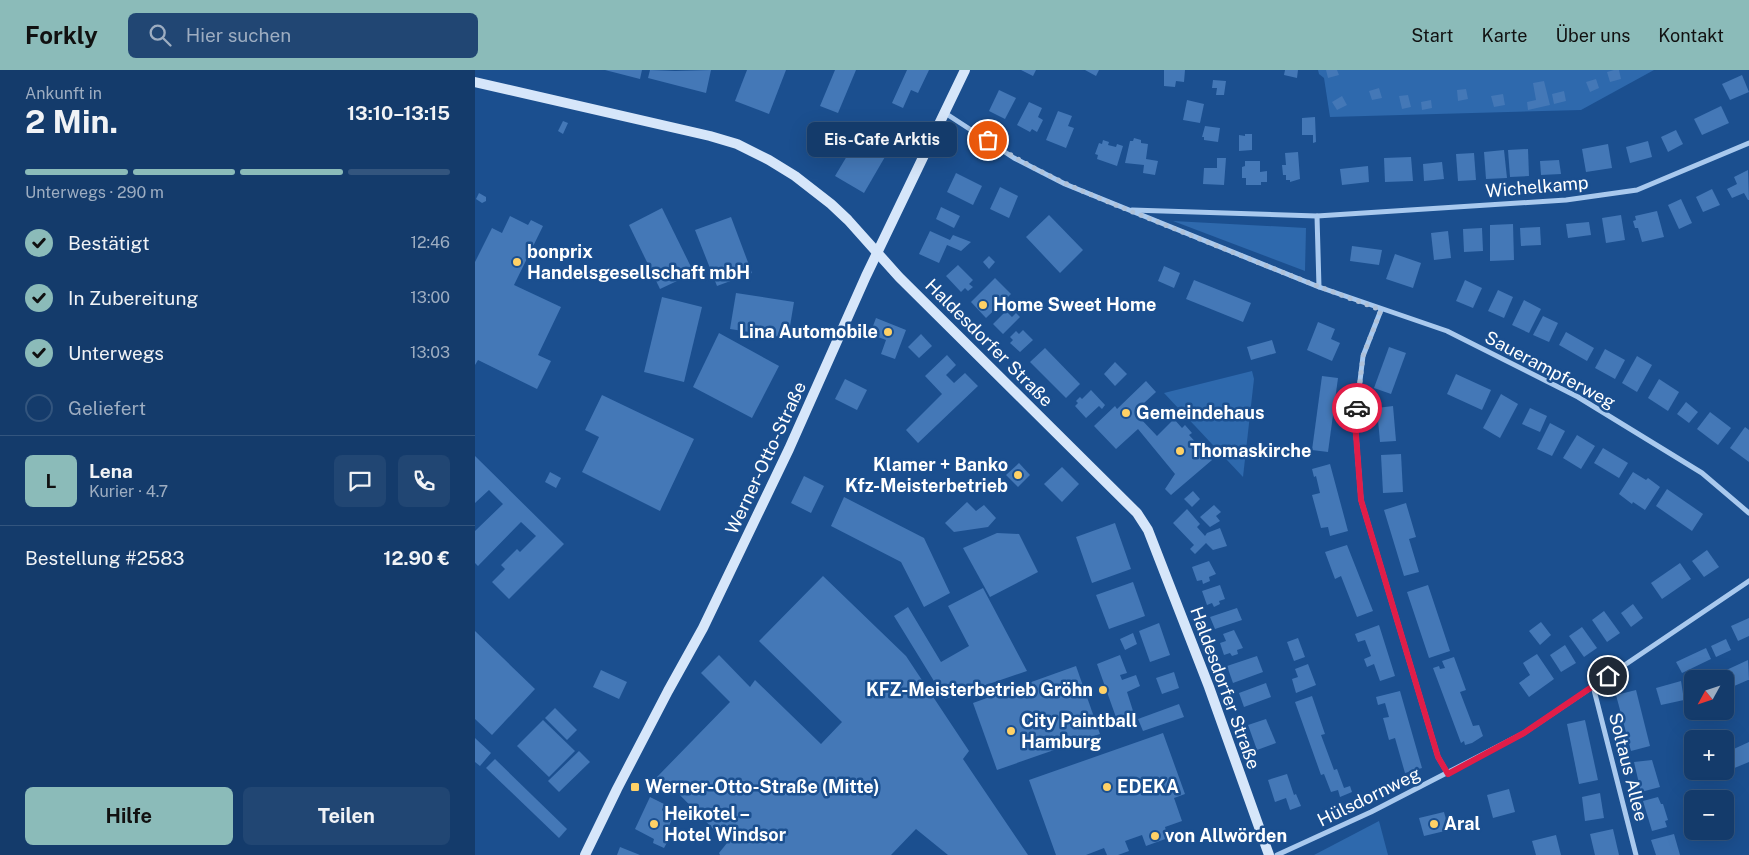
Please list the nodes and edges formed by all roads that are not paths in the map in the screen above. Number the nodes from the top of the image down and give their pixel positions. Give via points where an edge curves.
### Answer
1 (965, 70) edge
2 (475, 82) edge
3 (944, 113) junction
4 (1749, 143) edge
5 (1126, 210) junction
6 (1317, 216) junction
7 (877, 254) junction
8 (1319, 287) junction
9 (1381, 310) junction
10 (1749, 513) edge
11 (1749, 581) edge
12 (1593, 686) junction
13 (1448, 774) junction
14 (585, 855) edge
15 (1269, 855) edge
16 (1277, 855) edge
17 (1636, 855) edge

1 - 3 street, Werner-Otto-Straße
2 - 7 street, Haldesdorfer Straße via 710,136 752,150 795,176 831,204
3 - 5 street, Sauerampferweg via 1014,158
3 - 7 street, Werner-Otto-Straße
4 - 6 street, Wichelkamp via 1637,190 1566,200
5 - 6 street, Sauerampferweg
5 - 8 street, Sauerampferweg
6 - 8 street
7 - 14 street, Werner-Otto-Straße via 703,628
7 - 15 street, Haldesdorfer Straße via 1137,514 1148,530
8 - 9 street, Sauerampferweg
9 - 10 street, Sauerampferweg via 1447,331 1578,398 1702,473
9 - 13 street via 1363,356 1355,422 1361,500 1438,757
11 - 12 street, Hülsdornweg
12 - 13 street, Hülsdornweg via 1524,733
12 - 17 street, Soltaus Allee
13 - 16 street, Hülsdornweg

